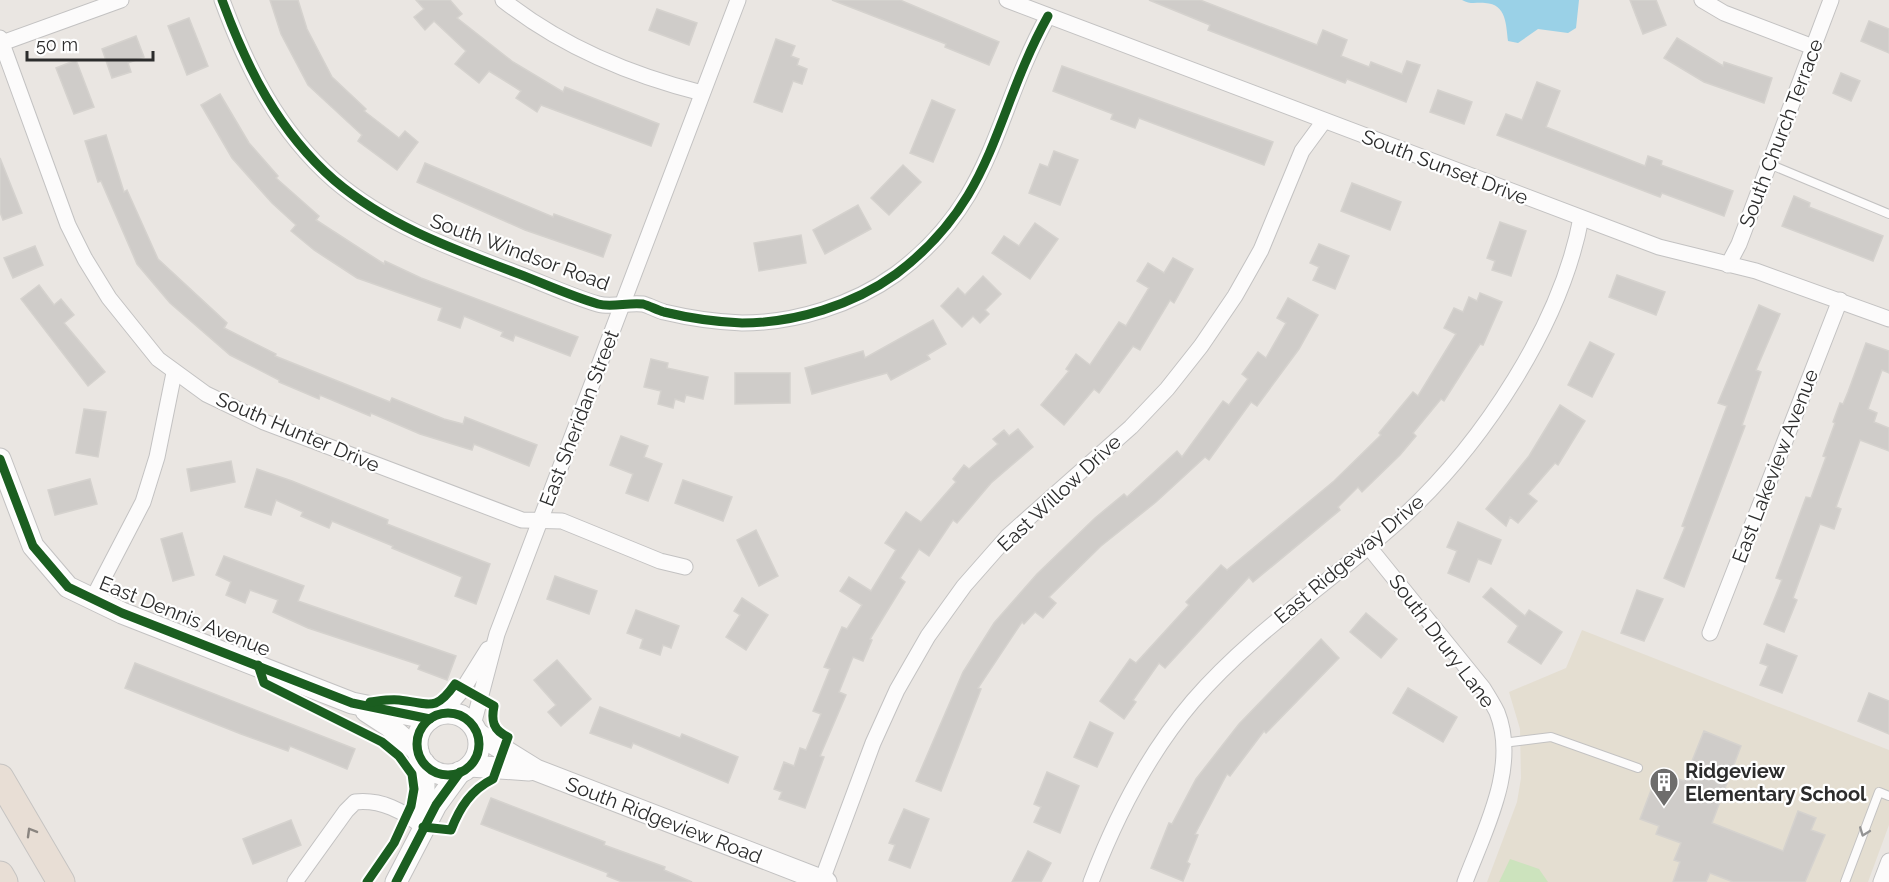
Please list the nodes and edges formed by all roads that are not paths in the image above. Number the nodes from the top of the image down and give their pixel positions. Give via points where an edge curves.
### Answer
1 (121, 0) edge
2 (222, 0) edge
3 (503, 0) edge
4 (738, 0) edge
5 (1006, 0) edge
6 (1702, 0) edge
7 (1831, 0) edge
8 (1048, 16) junction
9 (1, 41) edge
10 (1813, 47) junction
11 (702, 93) junction
12 (1324, 121) junction
13 (1769, 164) junction
14 (1889, 214) edge
15 (1581, 218) junction
16 (1728, 265) junction
17 (1840, 300) junction
18 (622, 304) junction
19 (1889, 319) edge
20 (174, 373) junction
21 (0, 459) edge
22 (540, 521) junction
23 (1368, 546) junction
24 (685, 567) dead end
25 (92, 600) junction
26 (1710, 633) dead end
27 (497, 634) junction
28 (352, 703) junction
29 (436, 716) junction
30 (475, 729) junction
31 (1503, 743) junction
32 (421, 757) junction
33 (1638, 768) dead end
34 (465, 769) junction
35 (536, 770) junction
36 (0, 778) edge
37 (1889, 796) edge
38 (423, 827) junction
39 (1889, 861) edge
40 (824, 881) edge
41 (61, 882) edge
42 (295, 882) edge
43 (396, 882) edge
44 (1091, 882) edge
45 (1465, 882) edge
46 (1845, 882) edge
47 (1881, 882) edge

1 - 9 street
2 - 18 street, South Windsor Road via 255,79 275,114 334,180 416,234 601,305
3 - 11 street via 568,45 672,86
4 - 11 street, East Sheridan Street
5 - 8 street, South Sunset Drive
6 - 10 street via 1724,14
7 - 10 street, South Church Terrace
8 - 12 street, South Sunset Drive
8 - 18 street, South Windsor Road via 1032,45 977,182 948,226 894,275 841,303 786,319 707,321 642,304
9 - 20 street, South Hunter Drive via 68,225 85,259 109,298
10 - 13 street, South Church Terrace
11 - 18 street, East Sheridan Street
12 - 15 street, South Sunset Drive
12 - 40 street, East Willow Drive via 1302,151 1261,250 1201,346 1131,427 1008,536 964,586 928,636 873,743
13 - 14 lane
13 - 16 street, South Church Terrace
15 - 16 street, South Sunset Drive via 1659,247
15 - 23 street, East Ridgeway Drive via 1577,240 1542,328 1502,400 1449,471
16 - 17 street, South Sunset Drive
17 - 19 street, South Sunset Drive
17 - 26 street, East Lakeview Avenue
18 - 22 street, East Sheridan Street
20 - 22 street, South Hunter Drive via 206,394 281,429 522,520
20 - 25 street via 157,457 143,502
21 - 25 main road, East Dennis Avenue via 33,546 68,586
22 - 24 street, South Hunter Drive via 562,521 660,561
22 - 27 street, East Sheridan Street
23 - 31 street, South Drury Lane via 1483,688 1497,713
23 - 44 street, East Ridgeway Drive via 1274,622 1194,700 1133,787
25 - 28 main road, East Dennis Avenue
27 - 29 street, East Sheridan Street via 463,689
27 - 30 street, East Sheridan Street
28 - 29 main road, East Dennis Avenue
28 - 32 main road, East Dennis Avenue via 389,726
29 - 30 main road via 460,715
29 - 32 main road via 419,733
30 - 34 main road via 478,751
30 - 35 main road, South Ridgeview Road
31 - 33 lane via 1551,737
31 - 45 street, South Drury Lane via 1500,786
32 - 34 main road via 440,774
32 - 38 main road
34 - 35 main road, South Ridgeview Road
34 - 38 main road
35 - 40 main road, South Ridgeview Road
41 -> 36 highway
37 -> 46 lane via 1879,792
38 - 42 street via 393,808 376,802 355,802
38 - 43 main road
39 - 47 street

